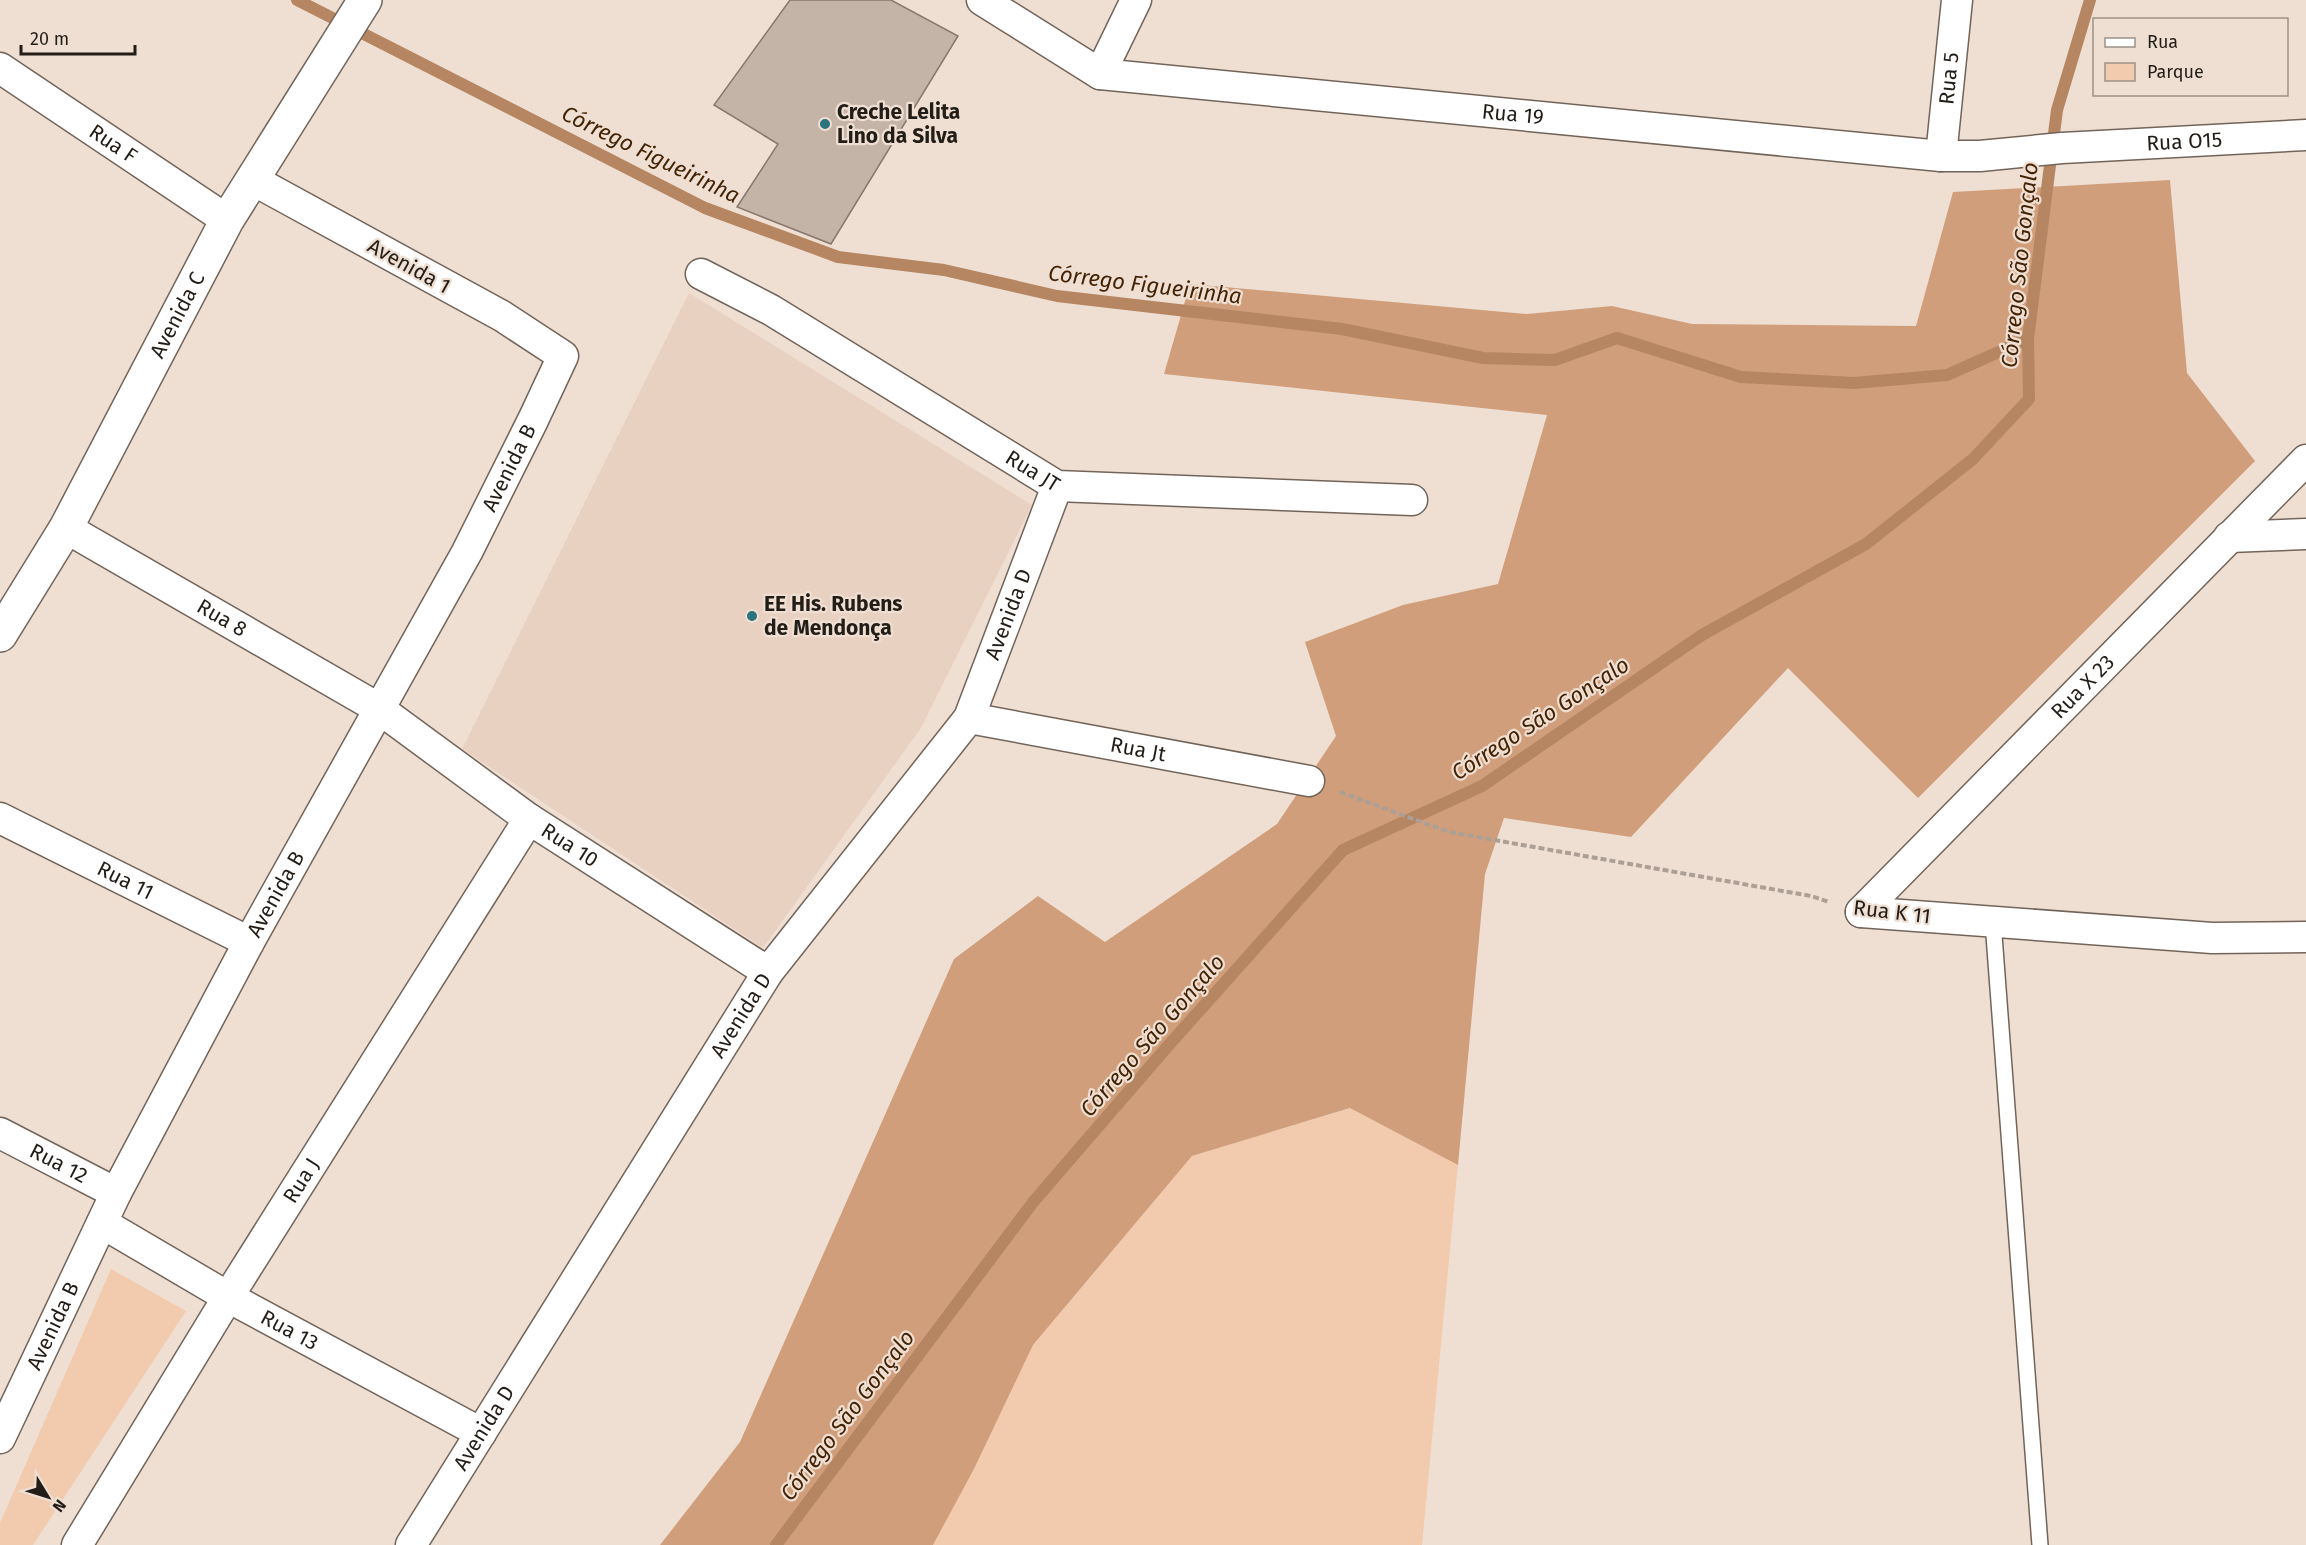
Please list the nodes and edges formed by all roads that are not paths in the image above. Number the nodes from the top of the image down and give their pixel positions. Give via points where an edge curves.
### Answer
1 (982, 0) edge
2 (1136, 0) edge
3 (1957, 0) edge
4 (363, 4) edge
5 (1100, 74) junction
6 (5, 80) edge
7 (2306, 135) edge
8 (2062, 148) joint
9 (1941, 156) junction
10 (253, 180) junction
11 (227, 220) junction
12 (701, 274) dead end
13 (563, 356) joint
14 (2306, 460) edge
15 (1057, 486) junction
16 (1412, 500) dead end
17 (66, 528) junction
18 (2306, 534) edge
19 (2229, 537) junction
20 (0, 635) edge
21 (378, 708) junction
22 (969, 718) junction
23 (1310, 781) road end
24 (0, 818) edge
25 (529, 819) junction
26 (1862, 912) joint
27 (1993, 922) junction
28 (2306, 937) edge
29 (249, 942) junction
30 (768, 972) junction
31 (0, 1133) edge
32 (116, 1193) junction
33 (102, 1222) junction
34 (228, 1297) junction
35 (481, 1432) junction
36 (0, 1438) edge
37 (77, 1545) edge
38 (411, 1545) edge
39 (2040, 1545) edge

1 - 5 street, Rua 19
2 - 5 street
3 - 9 street, Rua 5
4 - 10 street, Avenida C
5 - 9 street, Rua 19
6 - 11 street, Rua F
7 - 8 street, Rua O15
8 - 9 street, Rua 19
10 - 11 street, Avenida C
10 - 13 street, Avenida 1 via 502,316
11 - 17 street, Avenida C
12 - 15 street, Rua JT via 771,310
13 - 21 street, Avenida B via 467,552
14 - 19 street, Rua X 23
15 - 16 street, Rua JT
15 - 22 street, Avenida D
17 - 20 street, Avenida C
17 - 21 street, Rua 8
18 - 19 street
19 - 26 street, Rua X 23
21 - 25 street, Rua 10
21 - 29 street, Avenida B
22 - 23 street, Rua Jt
22 - 30 street, Avenida D
24 - 29 street, Rua 11
25 - 30 street, Rua 10
25 - 34 street, Rua J
26 - 27 street, Rua K 11
27 - 28 street, Rua K 11 via 2212,938
27 - 39 lane
29 - 32 street, Avenida B
30 - 35 street, Avenida D
31 - 32 street, Rua 12
32 - 33 street, Avenida B
33 - 34 street, Rua 13
33 - 36 street, Avenida B
34 - 35 street, Rua 13
34 - 37 street, Rua J
35 - 38 street, Avenida D

